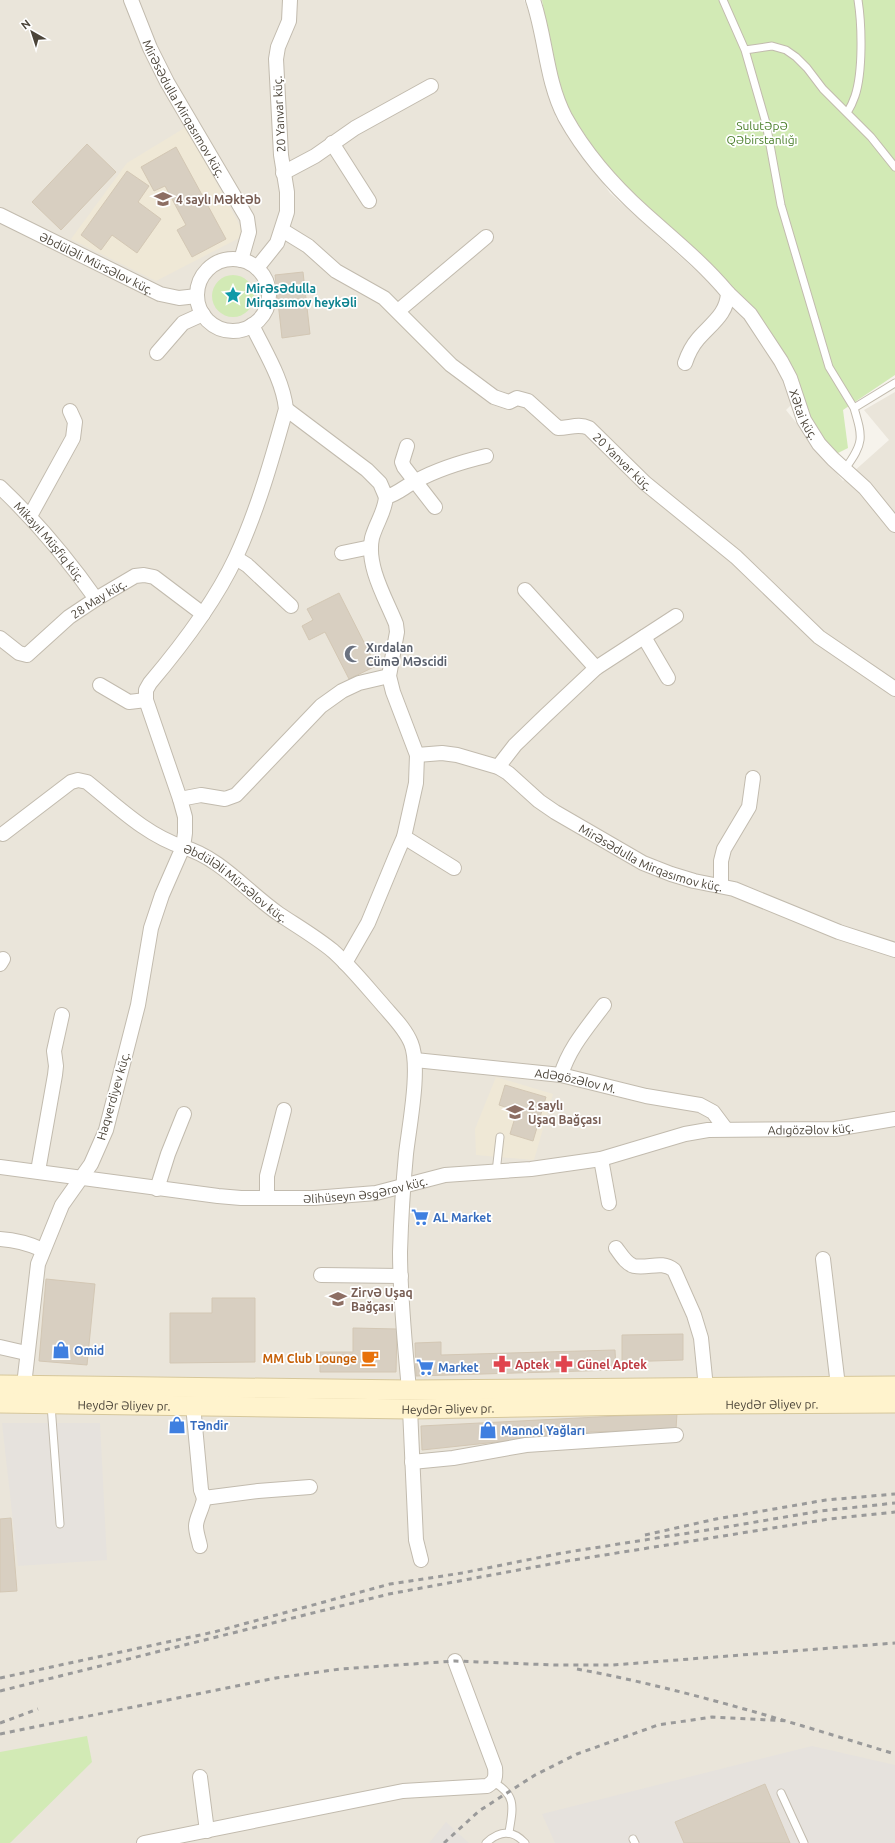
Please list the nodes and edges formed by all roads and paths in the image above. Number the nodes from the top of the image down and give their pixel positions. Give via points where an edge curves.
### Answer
1 (131, 0) edge
2 (290, 0) edge
3 (533, 0) edge
4 (723, 0) edge
5 (858, 0) edge
6 (745, 50) junction
7 (431, 86) dead end
8 (847, 113) junction
9 (332, 143) junction
10 (895, 167) edge
11 (283, 173) junction
12 (369, 201) dead end
13 (0, 215) edge
14 (282, 230) junction
15 (486, 237) dead end
16 (241, 260) junction
17 (257, 268) junction
18 (728, 293) junction
19 (197, 296) junction
20 (398, 310) junction
21 (203, 314) junction
22 (252, 325) junction
23 (157, 353) dead end
24 (684, 363) dead end
25 (895, 383) edge
26 (854, 408) junction
27 (286, 409) junction
28 (70, 411) dead end
29 (407, 446) dead end
30 (486, 456) dead end
31 (845, 468) junction
32 (414, 481) junction
33 (0, 487) edge
34 (386, 497) junction
35 (434, 507) dead end
36 (30, 516) junction
37 (895, 525) edge
38 (371, 547) junction
39 (342, 553) dead end
40 (236, 558) junction
41 (525, 590) dead end
42 (96, 598) junction
43 (291, 606) dead end
44 (203, 614) junction
45 (676, 616) dead end
46 (644, 637) junction
47 (0, 638) edge
48 (596, 668) junction
49 (389, 676) junction
50 (668, 678) dead end
51 (100, 685) dead end
52 (895, 689) edge
53 (146, 700) junction
54 (417, 755) junction
55 (498, 767) junction
56 (753, 778) dead end
57 (180, 799) junction
58 (3, 834) dead end
59 (404, 837) junction
60 (183, 847) junction
61 (454, 868) dead end
62 (721, 886) junction
63 (894, 948) edge
64 (345, 962) junction
65 (604, 1005) dead end
66 (62, 1015) dead end
67 (415, 1060) junction
68 (561, 1075) junction
69 (284, 1110) dead end
70 (184, 1114) dead end
71 (895, 1119) edge
72 (726, 1128) junction
73 (500, 1137) dead end
74 (601, 1159) junction
75 (0, 1167) edge
76 (38, 1171) junction
77 (496, 1172) junction
78 (82, 1179) junction
79 (403, 1186) junction
80 (157, 1189) junction
81 (267, 1198) junction
82 (609, 1203) dead end
83 (0, 1239) edge
84 (616, 1248) dead end
85 (43, 1250) junction
86 (823, 1259) dead end
87 (321, 1275) dead end
88 (401, 1276) junction
89 (0, 1347) edge
90 (26, 1353) junction
91 (0, 1385) edge
92 (838, 1386) junction
93 (895, 1386) edge
94 (706, 1388) junction
95 (408, 1390) junction
96 (24, 1394) junction
97 (0, 1403) edge
98 (51, 1403) junction
99 (895, 1403) edge
100 (193, 1405) junction
101 (410, 1409) junction
102 (676, 1435) dead end
103 (412, 1462) junction
104 (310, 1487) dead end
105 (204, 1498) junction
106 (60, 1524) dead end
107 (200, 1546) dead end
108 (421, 1560) dead end
109 (455, 1661) dead end
110 (200, 1777) dead end
111 (493, 1782) junction
112 (781, 1793) dead end
113 (207, 1831) junction
114 (508, 1832) junction
115 (144, 1843) edge
116 (486, 1843) edge
117 (525, 1843) edge
118 (804, 1843) edge

1 - 16 street, Mirəsədulla Mirqasımov küç. via 167,82 247,218 249,232
2 - 11 street, 20 Yanvar küç. via 290,21 278,47 276,59
3 - 18 street, Xətai küç. via 556,93 565,116 582,143 628,198 687,250
4 - 6 lane
5 - 8 lane via 858,81 855,96
6 - 8 lane via 772,46 796,56
6 - 26 lane via 766,123 781,205 829,367
7 - 9 street via 373,117
8 - 10 lane
9 - 11 street
9 - 12 street
11 - 14 street, 20 Yanvar küç. via 288,204
13 - 19 street, Əbdüləli Mürsəlov küç. via 160,294 179,298
14 - 17 street, 20 Yanvar küç. via 272,252
14 - 20 street, 20 Yanvar küç. via 308,246 336,271 384,298
15 - 20 street
16 - 17 street
16 - 19 street via 222,261 206,271 201,278
17 - 22 street via 267,284 268,298 265,312
18 - 24 street via 723,312 697,340
18 - 31 street, Xətai küç. via 750,314 781,361 790,378 804,420 819,444
19 - 21 street via 198,306
20 - 52 street, 20 Yanvar küç. via 451,365 494,398 509,402 517,398 528,401 558,428 574,425 589,428 645,483 736,557 819,637
21 - 22 street via 212,324 225,330 244,329
21 - 23 street via 183,323
22 - 27 street via 279,382
25 - 26 lane
26 - 31 lane via 861,435 860,446
27 - 34 street via 367,470 380,483
27 - 40 street via 262,491
28 - 36 street via 75,422 73,438
29 - 32 street via 402,462
30 - 32 street via 450,465
31 - 37 street, Xətai küç.
32 - 34 street
32 - 35 street
33 - 36 street, Mikayıl Müşfiq küç.
34 - 38 street
36 - 42 street, Mikayıl Müşfiq küç.
38 - 39 street
38 - 49 street via 376,573 396,624 397,632
40 - 43 street
40 - 44 street
41 - 48 street
42 - 44 street, 28 May küç. via 135,576 144,575 154,577
42 - 47 street, 28 May küç. via 70,617 28,655 19,653
44 - 53 street via 176,652 150,682 146,690
45 - 46 street
46 - 48 street
46 - 50 street
48 - 55 street via 544,716
49 - 54 street
49 - 57 street via 359,683 321,706 236,795 225,799 201,795
51 - 53 street via 129,702
53 - 57 street, Əbdüləli Mürsəlov küç.
54 - 55 street, Mirəsədulla Mirqasımov küç. via 457,755
54 - 59 street via 416,783
55 - 62 street, Mirəsədulla Mirqasımov küç. via 539,801 621,852 671,874
56 - 62 street via 749,807 724,849
57 - 60 street, Əbdüləli Mürsəlov küç. via 185,817
58 - 60 street via 71,782 78,780 87,782 148,831
59 - 61 street
59 - 64 street via 368,923
60 - 64 street, Əbdüləli Mürsəlov küç. via 208,858 267,906 313,936
60 - 78 street, Haqverdiyev küç. via 151,928 138,1005 106,1130 92,1164
62 - 63 street, Mirəsədulla Mirqasımov küç. via 750,895 840,932
64 - 67 street, Əbdüləli Mürsəlov küç. via 406,1033 412,1044
65 - 68 street via 572,1048
66 - 76 street via 54,1051 55,1075
67 - 68 street, Adəgözəlov M.
67 - 79 street, Əbdüləli Mürsəlov küç.
68 - 72 street, Adəgözəlov M. via 646,1096 700,1105 713,1112
69 - 81 street via 267,1176
70 - 80 street
71 - 72 street, Adıgözəlov küç. via 835,1129
72 - 74 street, Əlihüseyn Əsgərov küç. via 685,1134
73 - 77 lane
74 - 77 street, Əlihüseyn Əsgərov küç.
74 - 82 street
75 - 76 street, Əlihüseyn Əsgərov küç.
76 - 78 street, Əlihüseyn Əsgərov küç.
77 - 79 street, Əlihüseyn Əsgərov küç. via 445,1175
78 - 80 street, Əlihüseyn Əsgərov küç.
78 - 85 street, Haqverdiyev küç. via 62,1205
79 - 81 street, Əlihüseyn Əsgərov küç. via 350,1196
79 - 88 street, Əbdüləli Mürsəlov küç.
80 - 81 street, Əlihüseyn Əsgərov küç. via 241,1198
83 - 85 street via 29,1243
84 - 94 street via 633,1266 660,1264 674,1270 694,1315 700,1338
85 - 90 street, Haqverdiyev küç. via 35,1279
86 - 92 street
87 - 88 street
88 - 95 street, Əbdüləli Mürsəlov küç.
89 - 90 street
90 - 96 street, Haqverdiyev küç.
91 - 96 main road, Heydər Əliyev pr.
92 - 93 main road, Heydər Əliyev pr.
92 - 94 main road, Heydər Əliyev pr.
94 - 95 main road, Heydər Əliyev pr.
95 - 96 main road, Heydər Əliyev pr.
96 - 97 main road, Heydər Əliyev pr.
96 - 98 main road, Heydər Əliyev pr.
98 - 100 main road, Heydər Əliyev pr.
98 - 106 lane
99 - 101 main road, Heydər Əliyev pr.
100 - 101 main road, Heydər Əliyev pr.
100 - 105 street via 201,1490
101 - 103 street
102 - 103 street via 526,1445 453,1458
103 - 108 street via 416,1540
104 - 105 street
105 - 107 street via 196,1527
109 - 111 street via 495,1768 496,1778
110 - 113 street
111 - 113 street via 487,1786 403,1790
111 - 114 lane via 507,1792 512,1800 513,1811
112 - 118 lane
113 - 115 street
114 - 116 lane via 501,1833
114 - 117 lane

